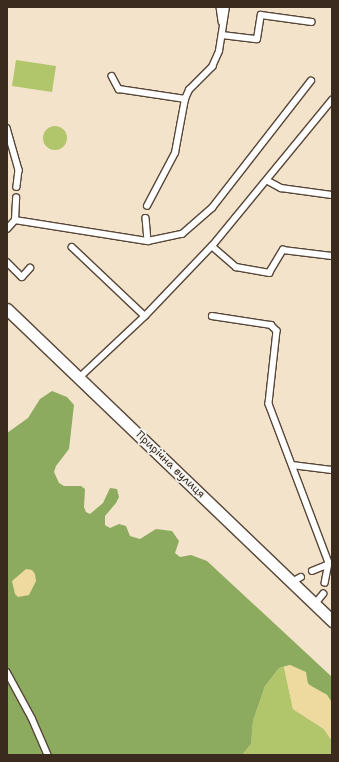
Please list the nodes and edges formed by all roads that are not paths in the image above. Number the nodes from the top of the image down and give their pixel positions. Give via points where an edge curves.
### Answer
1 (220, 7) edge
2 (226, 7) edge
3 (312, 22) dead end
4 (222, 35) junction
5 (112, 76) dead end
6 (311, 81) dead end
7 (185, 99) junction
8 (332, 100) edge
9 (7, 128) edge
10 (268, 181) junction
11 (17, 187) dead end
12 (332, 195) edge
13 (16, 198) dead end
14 (146, 206) dead end
15 (146, 218) dead end
16 (15, 220) junction
17 (7, 229) edge
18 (148, 241) junction
19 (212, 246) junction
20 (72, 247) dead end
21 (332, 256) edge
22 (7, 262) edge
23 (30, 268) dead end
24 (7, 309) edge
25 (145, 316) junction
26 (212, 316) dead end
27 (79, 378) junction
28 (292, 465) junction
29 (332, 470) edge
30 (331, 563) edge
31 (312, 571) dead end
32 (325, 583) dead end
33 (323, 594) dead end
34 (315, 604) junction
35 (332, 620) edge
36 (7, 672) edge
37 (48, 755) edge

1 - 4 lane
2 - 4 lane
3 - 4 lane via 261,15 257,39
4 - 7 lane via 212,67 189,90
5 - 7 lane via 119,89
6 - 18 lane via 212,208 182,234
7 - 14 lane via 175,153
8 - 10 lane
9 - 11 lane via 20,170
10 - 12 lane via 281,188
10 - 19 lane
13 - 16 lane
15 - 18 lane
16 - 17 lane
16 - 18 lane
19 - 21 lane via 236,268 269,273 283,250
19 - 25 lane
20 - 25 lane
22 - 23 lane via 22,277
24 - 27 street, Прирічна вулиця
25 - 27 lane
26 - 28 lane via 271,325 278,331 269,404
27 - 34 street, Прирічна вулиця via 296,579
28 - 29 lane
28 - 30 lane
30 - 31 lane
30 - 32 lane
33 - 34 lane
34 - 35 street, Прирічна вулиця
36 - 37 lane via 32,718

